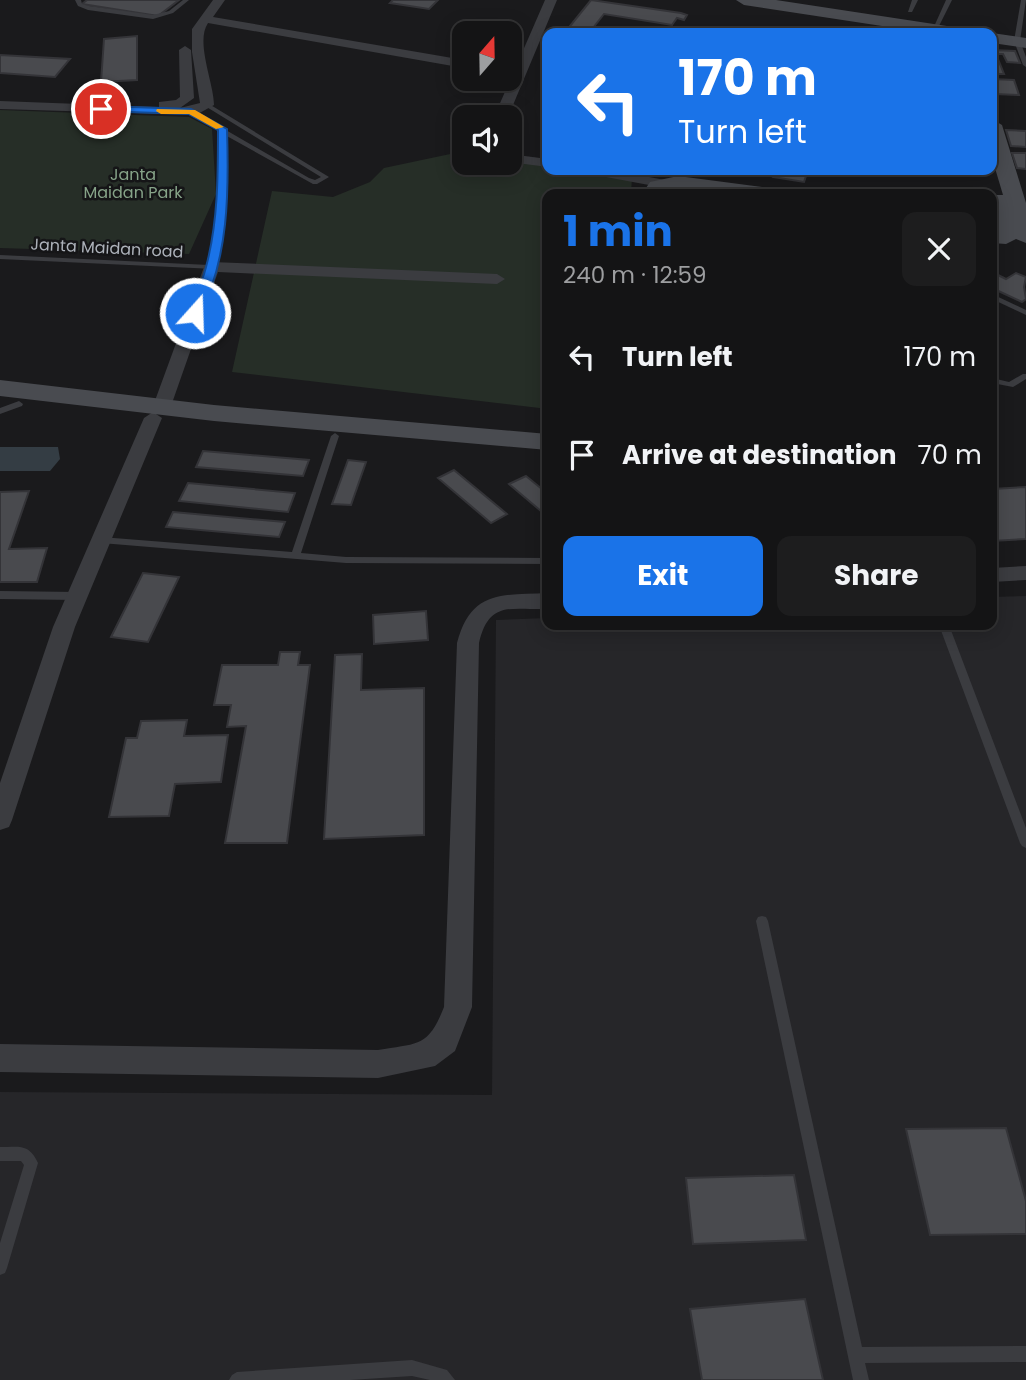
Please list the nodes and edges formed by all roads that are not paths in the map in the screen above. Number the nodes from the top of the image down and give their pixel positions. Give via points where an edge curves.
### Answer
1 (78, 0) edge
2 (186, 0) edge
3 (210, 0) edge
4 (219, 0) edge
5 (551, 0) edge
6 (744, 0) edge
7 (915, 0) edge
8 (949, 0) edge
9 (1024, 0) edge
10 (910, 11) dead end
11 (1024, 16) edge
12 (204, 19) junction
13 (924, 28) edge
14 (950, 28) edge
15 (997, 39) edge
16 (1022, 42) edge
17 (522, 57) edge
18 (452, 62) edge
19 (1026, 65) edge
20 (0, 96) edge
21 (0, 105) edge
22 (207, 105) junction
23 (191, 112) junction
24 (222, 129) junction
25 (997, 141) edge
26 (522, 160) edge
27 (542, 162) edge
28 (607, 175) edge
29 (656, 189) edge
30 (667, 189) edge
31 (728, 189) edge
32 (997, 194) edge
33 (997, 237) edge
34 (1026, 237) edge
35 (997, 244) edge
36 (1026, 244) edge
37 (0, 257) edge
38 (212, 267) junction
39 (497, 279) dead end
40 (997, 298) edge
41 (1026, 313) edge
42 (1026, 376) edge
43 (997, 381) edge
44 (5, 401) edge
45 (158, 412) junction
46 (335, 436) junction
47 (542, 441) edge
48 (542, 453) edge
49 (101, 540) junction
50 (295, 556) junction
51 (542, 561) edge
52 (1026, 573) edge
53 (997, 575) edge
54 (0, 595) edge
55 (77, 596) junction
56 (542, 601) edge
57 (946, 630) edge
58 (1020, 811) edge
59 (0, 820) edge
60 (1026, 843) edge
61 (762, 921) dead end
62 (0, 1058) edge
63 (0, 1154) edge
64 (0, 1268) edge
65 (1026, 1354) edge
66 (856, 1355) junction
67 (237, 1380) edge
68 (447, 1380) edge
69 (861, 1380) edge

1 - 2 lane via 88,8 153,18
3 - 20 street via 187,31 187,98 180,104
4 - 12 street
5 - 17 street
6 - 13 street
7 - 10 lane
8 - 14 lane
9 - 11 lane
11 - 16 lane
12 - 18 street
12 - 22 street via 198,29 198,52
15 - 16 street
16 - 19 lane
21 - 23 street
22 - 23 street
22 - 24 lane via 326,177 314,183
23 - 24 lane
24 - 38 lane via 223,187
25 - 34 street
26 - 27 street
28 - 29 street
30 - 31 street via 678,183
32 - 33 street via 1009,234
35 - 36 street via 1020,248
37 - 38 lane, Janta Maidan road
38 - 39 street
38 - 45 street
40 - 41 lane
42 - 43 lane via 1010,385
44 - 45 street
45 - 46 street
45 - 47 street
45 - 49 street
46 - 48 street
46 - 50 lane
49 - 50 lane
49 - 55 street
50 - 51 lane
52 - 53 street
54 - 55 lane
55 - 59 street
56 - 62 street via 481,609 471,623 458,1007 445,1041 425,1056 378,1065
57 - 58 lane
58 - 60 lane
61 - 66 lane
63 - 64 lane via 24,1154 31,1163
65 - 66 lane
66 - 69 lane
67 - 68 lane via 412,1368

